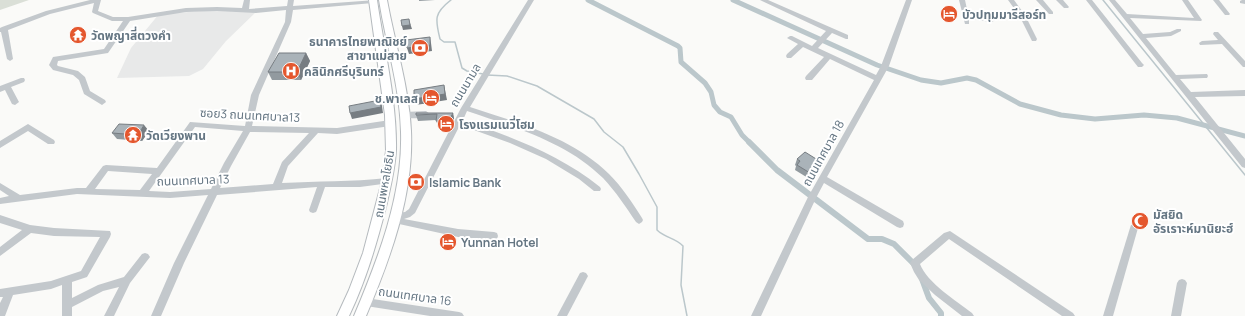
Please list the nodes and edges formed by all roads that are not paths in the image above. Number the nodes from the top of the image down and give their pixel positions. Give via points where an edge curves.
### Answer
1 (98, 0) edge
2 (247, 0) edge
3 (374, 0) edge
4 (383, 0) edge
5 (531, 0) edge
6 (763, 0) edge
7 (909, 0) edge
8 (962, 0) edge
9 (1011, 0) edge
10 (1039, 0) edge
11 (1059, 0) edge
12 (1089, 0) edge
13 (1112, 0) edge
14 (1185, 0) edge
15 (1216, 0) edge
16 (320, 2) edge
17 (291, 4) edge
18 (1066, 7) dead end
19 (245, 10) junction
20 (1051, 13) dead end
21 (1227, 14) dead end
22 (1126, 16) junction
23 (128, 19) junction
24 (992, 20) dead end
25 (2, 29) edge
26 (831, 30) junction
27 (1179, 30) dead end
28 (1216, 34) dead end
29 (1142, 36) junction
30 (846, 37) dead end
31 (790, 38) dead end
32 (1034, 39) dead end
33 (1224, 42) junction
34 (1202, 43) dead end
35 (802, 44) junction
36 (813, 49) junction
37 (789, 56) dead end
38 (829, 56) junction
39 (10, 59) dead end
40 (1140, 65) dead end
41 (1245, 65) edge
42 (1204, 76) dead end
43 (1174, 77) junction
44 (809, 78) dead end
45 (878, 79) junction
46 (21, 80) dead end
47 (4, 87) edge
48 (1245, 93) edge
49 (1189, 95) junction
50 (15, 102) dead end
51 (102, 102) dead end
52 (433, 114) edge
53 (460, 114) junction
54 (405, 115) junction
55 (390, 123) junction
56 (248, 129) junction
57 (316, 131) junction
58 (51, 142) dead end
59 (0, 145) edge
60 (1245, 165) edge
61 (158, 171) junction
62 (823, 178) junction
63 (387, 182) junction
64 (322, 184) junction
65 (0, 186) edge
66 (276, 187) junction
67 (597, 189) dead end
68 (89, 191) junction
69 (214, 193) junction
70 (143, 194) junction
71 (18, 198) junction
72 (0, 201) edge
73 (313, 210) dead end
74 (394, 218) junction
75 (0, 219) edge
76 (640, 220) dead end
77 (900, 224) dead end
78 (1134, 228) dead end
79 (30, 229) junction
80 (494, 236) dead end
81 (0, 252) edge
82 (145, 257) dead end
83 (583, 276) dead end
84 (127, 280) junction
85 (68, 281) junction
86 (1182, 283) dead end
87 (4, 292) edge
88 (366, 302) junction
89 (67, 305) junction
90 (0, 316) edge
91 (67, 316) edge
92 (109, 316) edge
93 (156, 316) edge
94 (343, 316) edge
95 (360, 316) edge
96 (459, 316) edge
97 (562, 316) edge
98 (756, 316) edge
99 (969, 316) edge
100 (1070, 316) edge
101 (1108, 316) edge
102 (1176, 316) edge

1 - 23 street via 95,12 112,19
1 - 25 street via 48,12
2 - 19 street
3 - 16 street
3 - 55 main road, ถนนพหลโยธิน
4 - 54 main road, ถนนพหลโยธิน
5 - 53 street, ถนนนามล
6 - 26 street
7 - 45 street, ถนนเทศบาล 18
8 - 24 street via 967,19
9 - 32 street
10 - 20 street
11 - 18 street
12 - 40 street
13 - 22 street
14 - 22 street via 1199,20
15 - 21 street
16 - 17 street
17 - 19 street via 256,11
17 - 56 street via 288,22 255,95
19 - 23 street via 186,10
22 - 29 street
23 - 51 street via 106,51 55,59 53,64 56,68 75,73 82,79 86,92
25 - 39 street
26 - 30 street
26 - 36 street
27 - 29 street via 1171,34
28 - 33 street
29 - 43 street
31 - 35 street
33 - 34 street
33 - 41 street
35 - 36 street
35 - 37 street
36 - 38 street
38 - 44 street
38 - 45 street
42 - 43 street
43 - 49 street
45 - 62 street, ถนนเทศบาล 18
46 - 47 street
47 - 50 street
48 - 49 street
49 - 60 street
52 - 54 street
53 - 67 street via 499,136 565,165 584,176
53 - 74 street, ถนนนามล via 412,211
53 - 76 street via 549,137 583,157 597,166 617,186
54 - 74 main road, ถนนพหลโยธิน via 404,166
55 - 57 street, ซอย3 ถนนเทศบาล13 via 337,131
55 - 63 main road, ถนนพหลโยธิน via 391,151
56 - 57 street, ซอย3 ถนนเทศบาล13
56 - 61 street, ซอย3 ถนนเทศบาล13 via 193,124
56 - 69 street
57 - 66 street via 285,164
58 - 59 street via 28,127
61 - 68 street via 106,168
61 - 70 street, ซอย3 ถนนเทศบาล13
62 - 77 street
62 - 98 street, ถนนเทศบาล 18
63 - 64 street, ถนนเทศบาล 13
63 - 94 main road, ถนนพหลโยธิน via 369,253
64 - 66 street, ถนนเทศบาล 13
64 - 73 street
65 - 71 street
66 - 69 street, ถนนเทศบาล 13
68 - 70 street, ถนนเทศบาล 13
68 - 71 street, ถนนเทศบาล 13
69 - 70 street, ถนนเทศบาล 13
69 - 93 street
71 - 72 street, ถนนเทศบาล 13
74 - 80 street via 458,233
74 - 88 main road, ถนนพหลโยธิน
75 - 79 street
78 - 101 street
79 - 81 street
79 - 85 street via 107,234 84,274
82 - 84 street
83 - 97 street
84 - 89 street via 101,288
84 - 92 street
85 - 87 street
85 - 89 street
86 - 102 street
87 - 90 street
88 - 95 main road, ถนนพหลโยธิน
88 - 96 street, ถนนเทศบาล 16
89 - 91 street
99 - 100 street via 921,277 915,264 950,235

